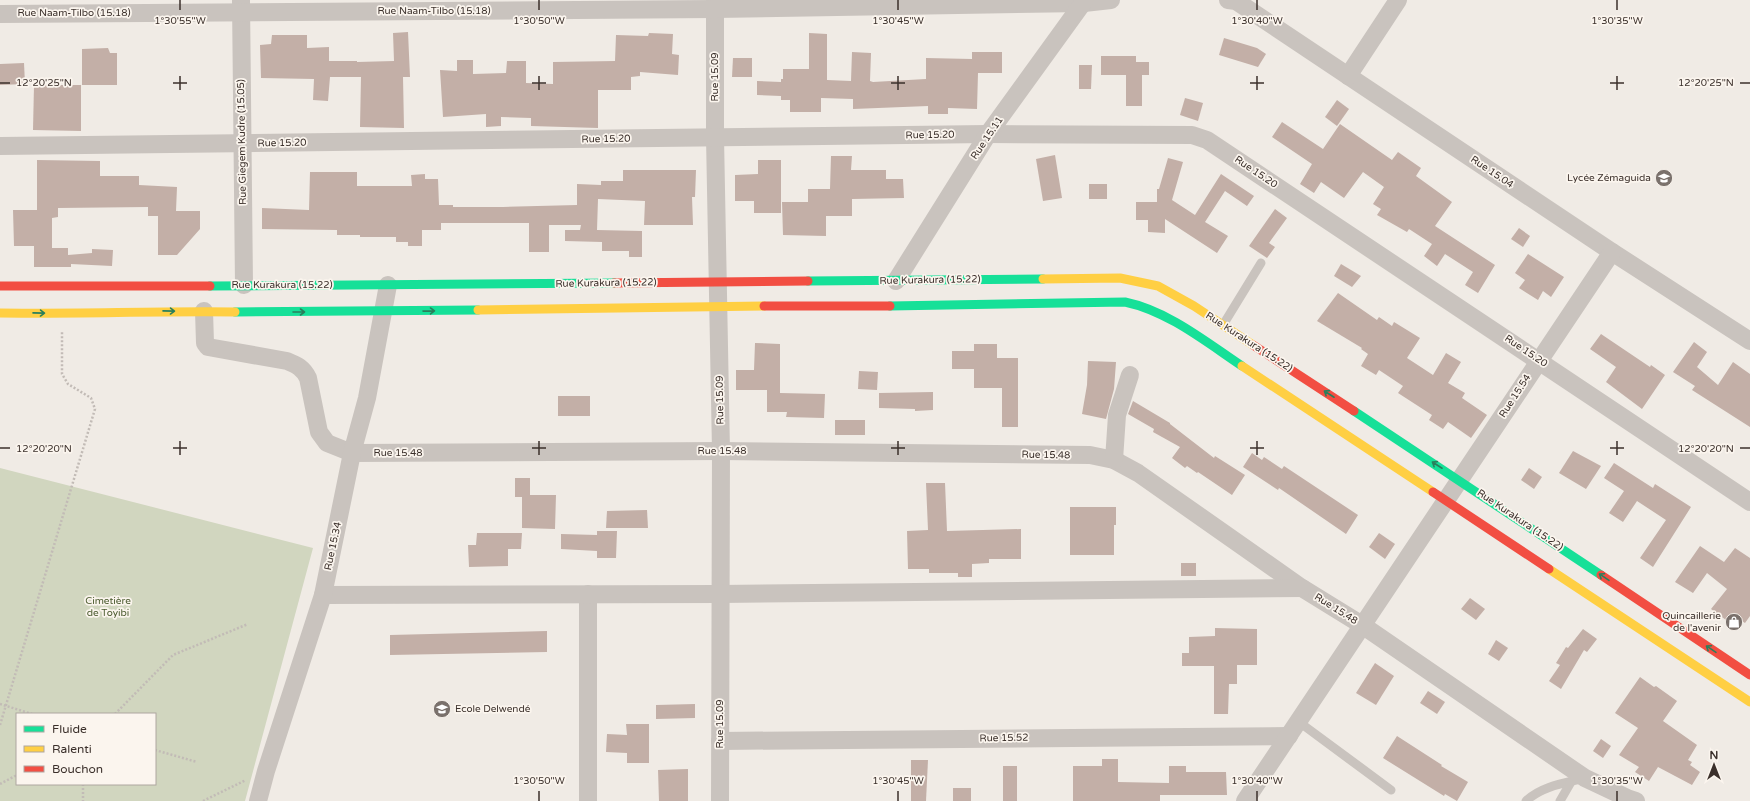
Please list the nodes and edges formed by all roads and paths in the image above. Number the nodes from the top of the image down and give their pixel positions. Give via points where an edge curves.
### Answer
1 (1110, 0) edge
2 (1234, 0) edge
3 (1398, 0) edge
4 (1084, 1) edge
5 (715, 4) edge
6 (241, 6) edge
7 (0, 14) edge
8 (1348, 76) junction
9 (988, 134) junction
10 (715, 137) junction
11 (242, 144) junction
12 (0, 146) edge
13 (1612, 252) junction
14 (1261, 263) dead end
15 (718, 281) junction
16 (896, 281) junction
17 (244, 285) junction
18 (388, 285) junction
19 (0, 286) edge
20 (718, 306) junction
21 (204, 311) junction
22 (384, 311) junction
23 (0, 313) edge
24 (62, 314) junction
25 (1224, 325) junction
26 (1750, 341) edge
27 (1539, 360) junction
28 (1130, 375) dead end
29 (720, 451) junction
30 (352, 453) junction
31 (1114, 460) junction
32 (1460, 480) junction
33 (1446, 502) junction
34 (1750, 502) edge
35 (1302, 588) junction
36 (588, 594) junction
37 (720, 594) junction
38 (322, 595) junction
39 (248, 624) dead end
40 (1362, 625) junction
41 (1750, 661) edge
42 (1740, 680) edge
43 (1750, 702) edge
44 (0, 704) edge
45 (5, 706) junction
46 (29, 713) edge
47 (116, 713) edge
48 (0, 724) edge
49 (1294, 729) junction
50 (720, 741) junction
51 (156, 750) edge
52 (197, 762) dead end
53 (266, 771) junction
54 (16, 776) edge
55 (1578, 780) junction
56 (0, 784) edge
57 (83, 785) edge
58 (1391, 790) dead end
59 (83, 801) edge
60 (203, 801) edge
61 (258, 801) edge
62 (588, 801) edge
63 (720, 801) edge
64 (1245, 801) edge
65 (1526, 801) edge
66 (1560, 801) edge
67 (1636, 801) edge

1 - 4 street, Rue Naam-Tilbo (15.18)
2 - 8 street, Rue 15.04
3 - 8 street
4 - 5 street, Rue Naam-Tilbo (15.18)
4 - 9 street, Rue 15.11
5 - 6 street, Rue Naam-Tilbo (15.18)
5 - 10 street, Rue 15.09
6 - 7 street, Rue Naam-Tilbo (15.18)
6 - 11 street, Rue Giegem Kudre (15.05)
8 - 13 street, Rue 15.04
9 - 10 street, Rue 15.20
9 - 16 street, Rue 15.11
9 - 27 street, Rue 15.20 via 1176,134 1208,140
10 - 11 street, Rue 15.20
10 - 15 street, Rue 15.09
11 - 12 street, Rue 15.20
11 - 17 street, Rue Giegem Kudre (15.05)
13 - 26 street, Rue 15.04
13 - 27 street, Rue 15.54
14 - 25 lane
15 - 16 main road, Rue Kurakura (15.22)
15 - 18 main road, Rue Kurakura (15.22)
15 - 20 street, Rue 15.09
16 - 25 main road, Rue Kurakura (15.22) via 1120,278 1158,286
17 - 18 main road, Rue Kurakura (15.22)
17 - 19 main road, Rue Kurakura (15.22)
18 - 22 street, Rue 15.34
22 -> 20 main road
20 - 29 street, Rue 15.09
20 - 33 main road via 1061,302 1139,304 1181,326
21 -> 22 main road
24 -> 21 main road
21 - 30 street via 205,343 208,347 287,360 304,370 308,378 319,432 327,443
22 - 30 street, Rue 15.34 via 367,398
23 -> 24 main road
24 - 45 path via 62,374 68,384 90,398 95,409
32 -> 25 main road, Rue Kurakura (15.22)
27 - 32 street, Rue 15.54
27 - 34 street, Rue 15.20
28 - 31 street via 1117,415
29 - 30 street, Rue 15.48
29 - 31 street, Rue 15.48 via 1090,455
29 - 37 street, Rue 15.09
30 - 38 street, Rue 15.34
31 - 35 street, Rue 15.48 via 1138,473
32 - 33 street, Rue 15.54
42 -> 32 main road, Rue Kurakura (15.22)
33 - 40 street, Rue 15.54
33 - 42 main road
35 - 37 street
35 - 40 street, Rue 15.48
36 - 37 street
36 - 38 street
36 - 62 street
37 - 50 street, Rue 15.09
38 - 53 street, Rue 15.34
39 - 47 path via 173,655
40 - 49 street, Rue 15.54
40 - 55 street, Rue 15.48
41 - 42 main road
42 - 43 main road
44 - 45 path
45 - 46 path
45 - 48 path
49 - 50 street, Rue 15.52
49 - 58 lane
49 - 64 street, Rue 15.54
50 - 63 street, Rue 15.09
51 - 52 path
53 - 60 path
53 - 61 street, Rue 15.34
54 - 56 path
55 - 65 lane via 1546,788
55 - 66 lane
55 - 67 street, Rue 15.48
57 - 59 path

